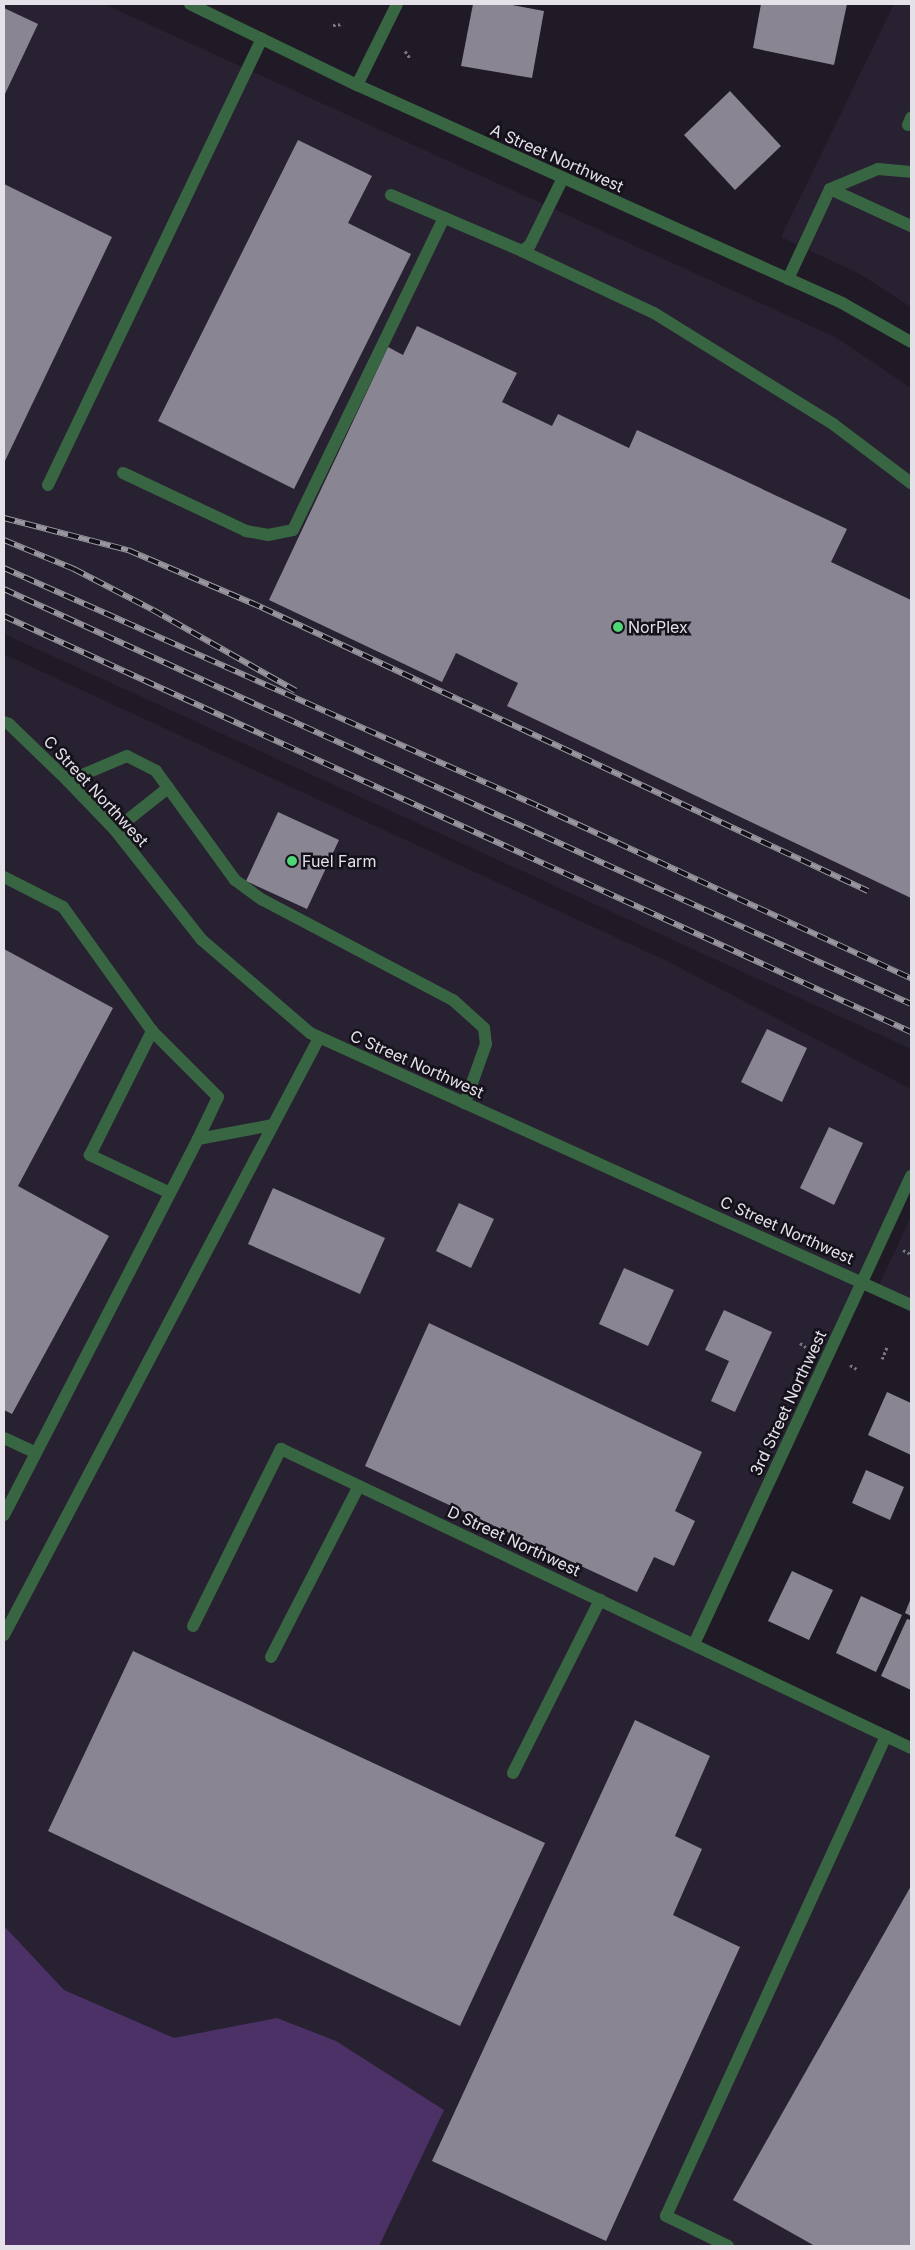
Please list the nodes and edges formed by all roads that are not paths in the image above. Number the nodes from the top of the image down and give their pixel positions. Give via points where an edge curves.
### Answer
1 (190, 4) edge
2 (398, 4) edge
3 (262, 39) junction
4 (357, 85) junction
5 (911, 172) edge
6 (563, 178) junction
7 (830, 189) junction
8 (391, 194) dead end
9 (444, 218) junction
10 (911, 226) edge
11 (522, 251) junction
12 (788, 279) junction
13 (911, 342) edge
14 (124, 473) dead end
15 (911, 483) edge
16 (48, 485) dead end
17 (4, 722) edge
18 (68, 781) junction
19 (168, 788) junction
20 (115, 830) junction
21 (4, 877) edge
22 (152, 1031) junction
23 (319, 1038) junction
24 (466, 1104) junction
25 (273, 1125) junction
26 (198, 1139) junction
27 (911, 1176) edge
28 (170, 1193) junction
29 (862, 1282) junction
30 (911, 1305) edge
31 (4, 1438) edge
32 (36, 1453) junction
33 (359, 1486) junction
34 (4, 1515) edge
35 (600, 1600) junction
36 (7, 1620) edge
37 (193, 1626) dead end
38 (4, 1635) edge
39 (694, 1644) junction
40 (271, 1657) dead end
41 (886, 1736) junction
42 (911, 1748) edge
43 (514, 1773) dead end
44 (728, 2246) edge

1 - 3 street, A Street Northwest
2 - 4 street
3 - 4 street, A Street Northwest
3 - 16 street
4 - 6 street, A Street Northwest
5 - 7 street via 878,169
6 - 11 street via 530,245
6 - 12 street, A Street Northwest
7 - 10 street
7 - 12 street
8 - 9 street
9 - 11 street
9 - 14 street via 293,530 268,535 246,531
11 - 15 street via 654,313 833,424
12 - 13 street, A Street Northwest via 842,303
17 - 18 street, C Street Northwest
18 - 19 street via 127,756 156,771
18 - 20 street, C Street Northwest
19 - 20 street
19 - 24 street via 235,880 263,900 453,1000 484,1028 486,1044
20 - 23 street, C Street Northwest via 202,940
21 - 22 street via 64,907
22 - 26 street via 218,1097
22 - 28 street via 90,1156
23 - 24 street, C Street Northwest
23 - 25 street
24 - 29 street, C Street Northwest
25 - 26 street
25 - 36 street
26 - 28 street
27 - 29 street, 3rd Street Northwest
28 - 32 street
29 - 30 street, C Street Northwest
29 - 39 street, 3rd Street Northwest
31 - 32 street
32 - 34 street
33 - 35 street, D Street Northwest
33 - 37 street, D Street Northwest via 281,1450
33 - 40 street
35 - 39 street, D Street Northwest
35 - 43 street
36 - 38 street
39 - 41 street, D Street Northwest
41 - 42 street, D Street Northwest
41 - 44 street via 666,2216

